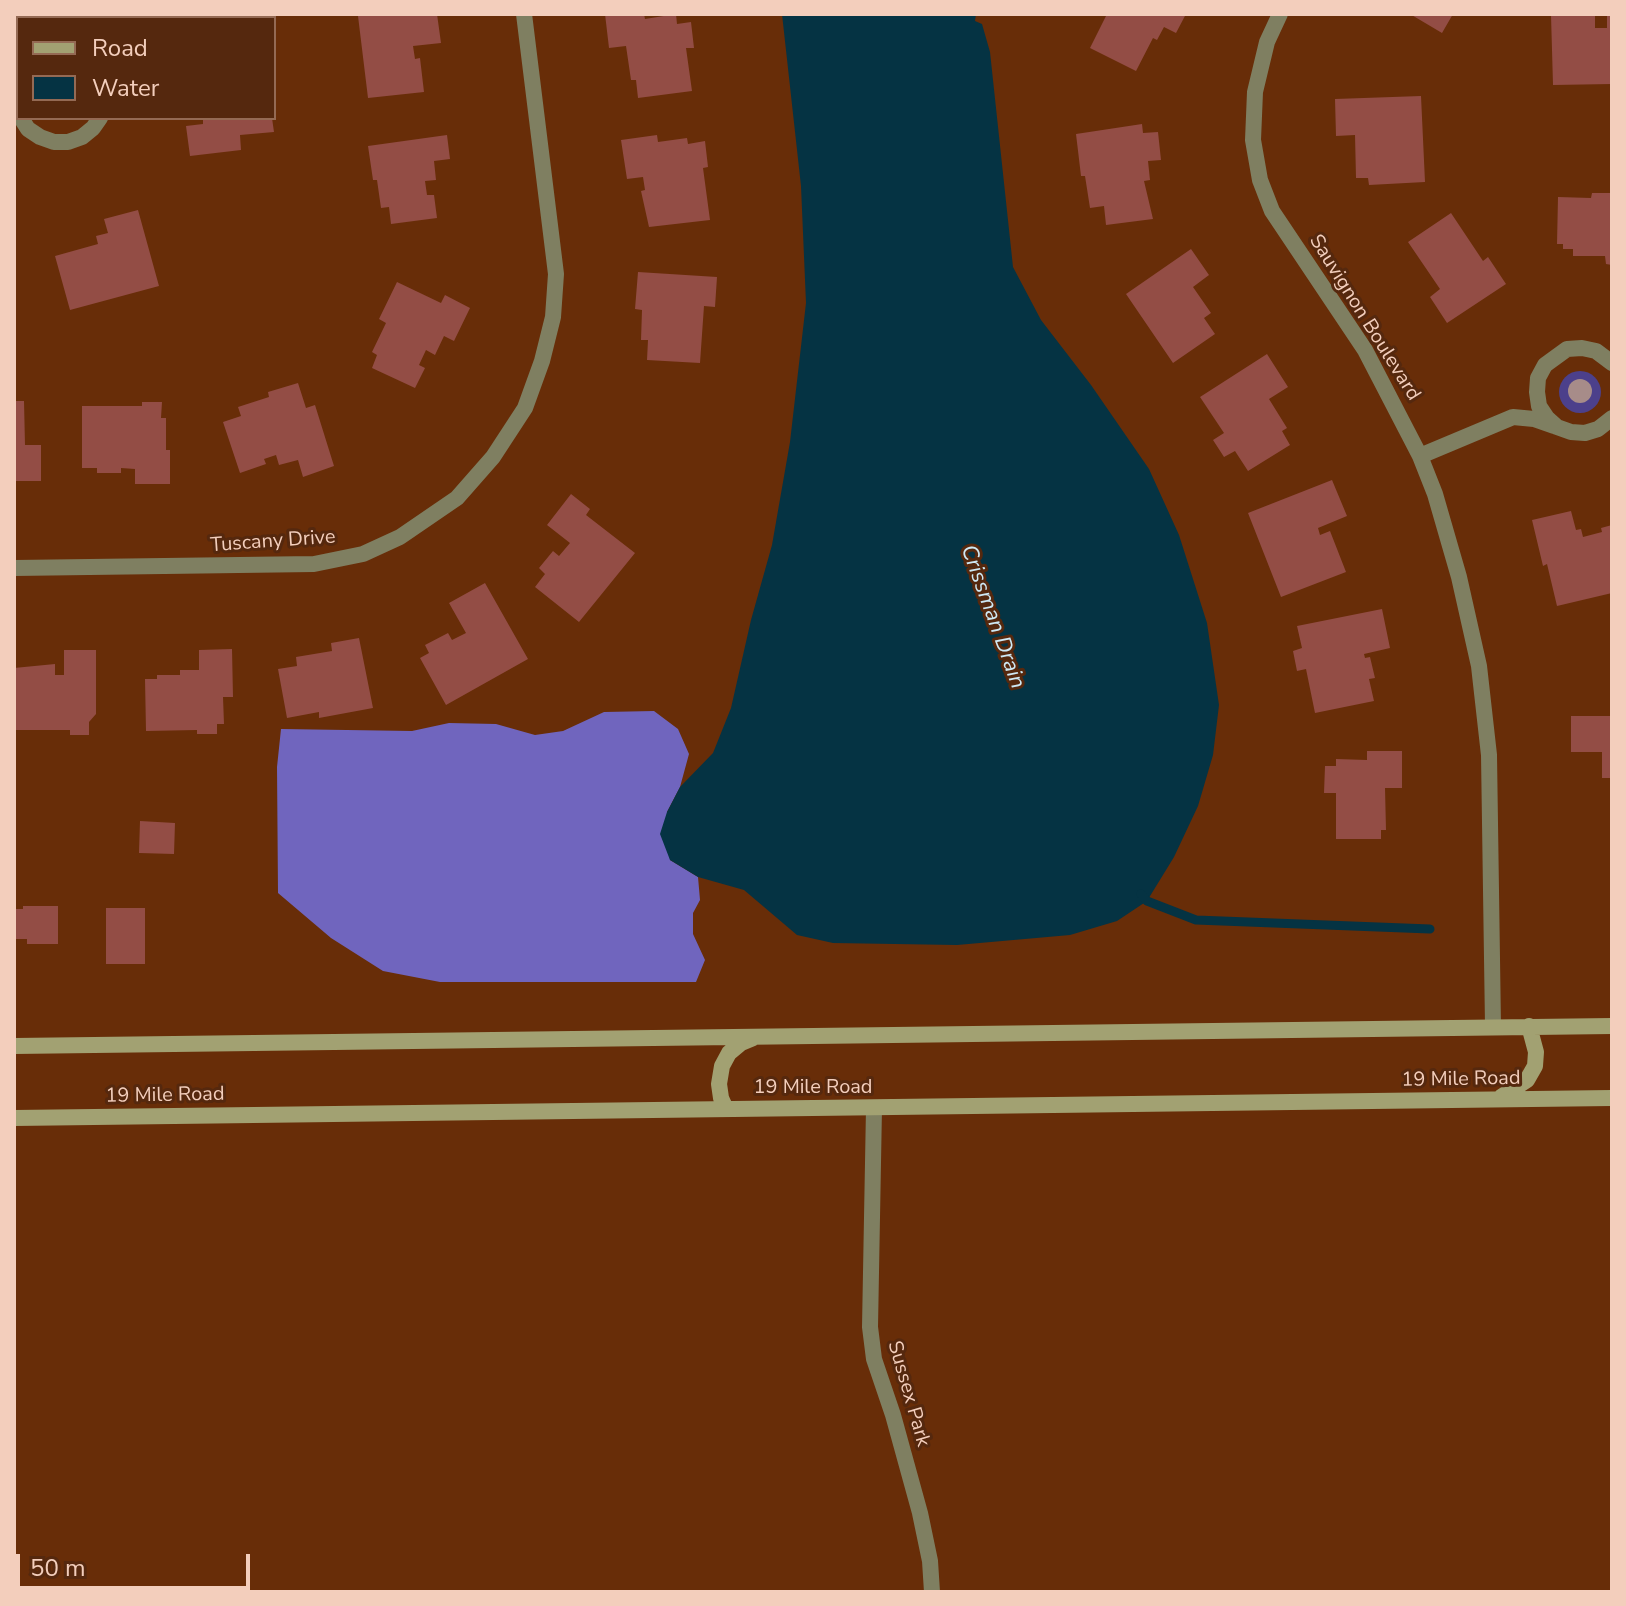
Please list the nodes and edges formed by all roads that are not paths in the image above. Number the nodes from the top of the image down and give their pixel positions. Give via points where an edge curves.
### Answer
1 (524, 14) edge
2 (1280, 14) edge
3 (25, 120) edge
4 (99, 120) edge
5 (1612, 363) edge
6 (1538, 378) junction
7 (1513, 417) junction
8 (1612, 418) edge
9 (1557, 427) junction
10 (1420, 456) junction
11 (14, 568) edge
12 (1493, 1026) junction
13 (1529, 1026) junction
14 (1612, 1026) edge
15 (758, 1036) junction
16 (14, 1046) edge
17 (1612, 1098) edge
18 (1496, 1099) junction
19 (874, 1108) junction
20 (726, 1109) junction
21 (14, 1118) edge
22 (932, 1592) edge

1 - 11 street, Tuscany Drive via 556,274 553,317 525,408 493,457 457,498 376,549 314,564
2 - 10 street, Sauvignon Boulevard via 1255,92 1253,140 1260,180 1272,211 1365,350
3 - 4 street via 28,129 54,142 82,137
5 - 6 street via 1596,351 1567,349 1555,355
6 - 7 street
6 - 9 street via 1539,406
7 - 9 street
7 - 10 street
8 - 9 street via 1585,433
10 - 12 street, Sauvignon Boulevard via 1455,563 1479,666 1489,755
12 - 13 main road
12 - 15 main road
13 - 14 main road
13 - 18 main road via 1535,1066 1514,1091
15 - 16 main road
15 - 20 main road via 741,1043 722,1066 719,1084
17 - 18 main road, 19 Mile Road
18 - 19 main road, 19 Mile Road
19 - 20 main road, 19 Mile Road
19 - 22 street, Sussex Park via 870,1327 874,1359 920,1513
20 - 21 main road, 19 Mile Road

